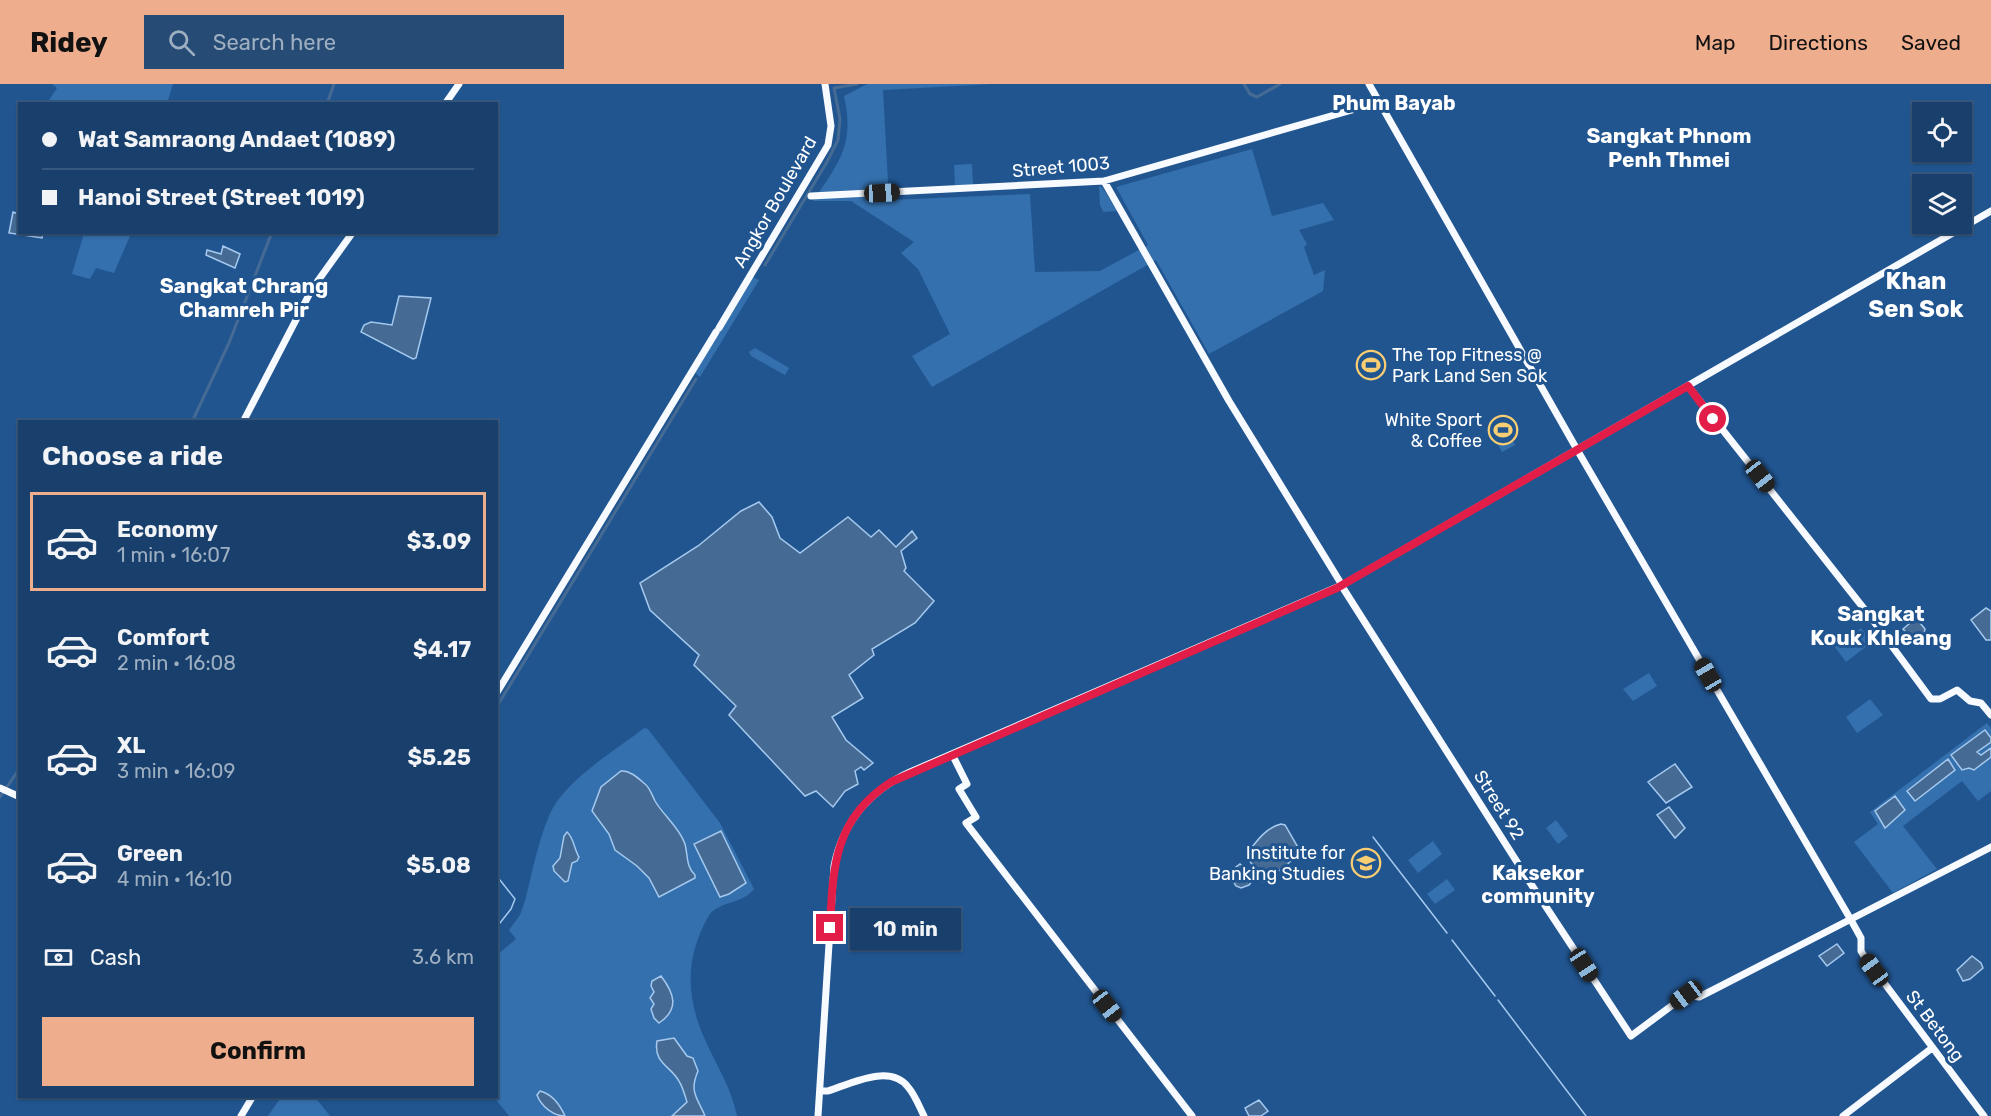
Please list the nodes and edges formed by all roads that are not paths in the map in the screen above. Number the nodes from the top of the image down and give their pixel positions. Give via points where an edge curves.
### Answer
1 (461, 84) edge
2 (823, 84) edge
3 (1367, 84) edge
4 (1375, 99) junction
5 (448, 102) edge
6 (1413, 162) junction
7 (1104, 181) junction
8 (811, 196) dead end
9 (1991, 213) edge
10 (351, 234) edge
11 (1689, 388) junction
12 (243, 420) edge
13 (1578, 451) junction
14 (634, 465) junction
15 (1342, 587) junction
16 (498, 684) edge
17 (498, 691) edge
18 (1991, 715) edge
19 (953, 756) junction
20 (4, 788) edge
21 (18, 794) edge
22 (1991, 848) edge
23 (1851, 920) junction
24 (1932, 1048) junction
25 (822, 1091) junction
26 (247, 1098) edge
27 (251, 1098) edge
28 (240, 1113) edge
29 (820, 1116) edge
30 (924, 1116) edge
31 (1192, 1116) edge
32 (1843, 1116) edge
33 (1984, 1116) edge

1 - 5 main road
2 - 14 main road, Angkor Boulevard via 831,116 828,145
3 - 4 main road
3 - 6 main road
4 - 6 main road
4 - 7 main road, Street 1003 via 1352,110
6 - 13 main road, St Betong
7 - 8 main road, Street 1003
7 - 15 main road, Street 92 via 1236,413
9 - 11 main road
10 - 12 main road via 312,289
11 - 13 main road
11 - 18 main road via 1932,699 1957,690 1970,701 1981,703
13 - 15 main road
13 - 23 main road, St Betong
14 - 16 main road
14 - 17 main road
15 - 19 main road
15 - 23 main road, Street 92 via 1631,1036 1686,995 1701,996
19 - 25 main road via 887,788 865,808 841,850 836,874
19 - 31 main road via 967,784 959,789 976,817 966,823
20 - 21 main road
22 - 23 main road
23 - 24 main road, St Betong via 1861,938 1864,956
24 - 32 main road
24 - 33 main road, St Betong
25 - 29 main road
25 - 30 main road via 882,1076 895,1077 908,1087
26 - 28 main road
27 - 28 main road

